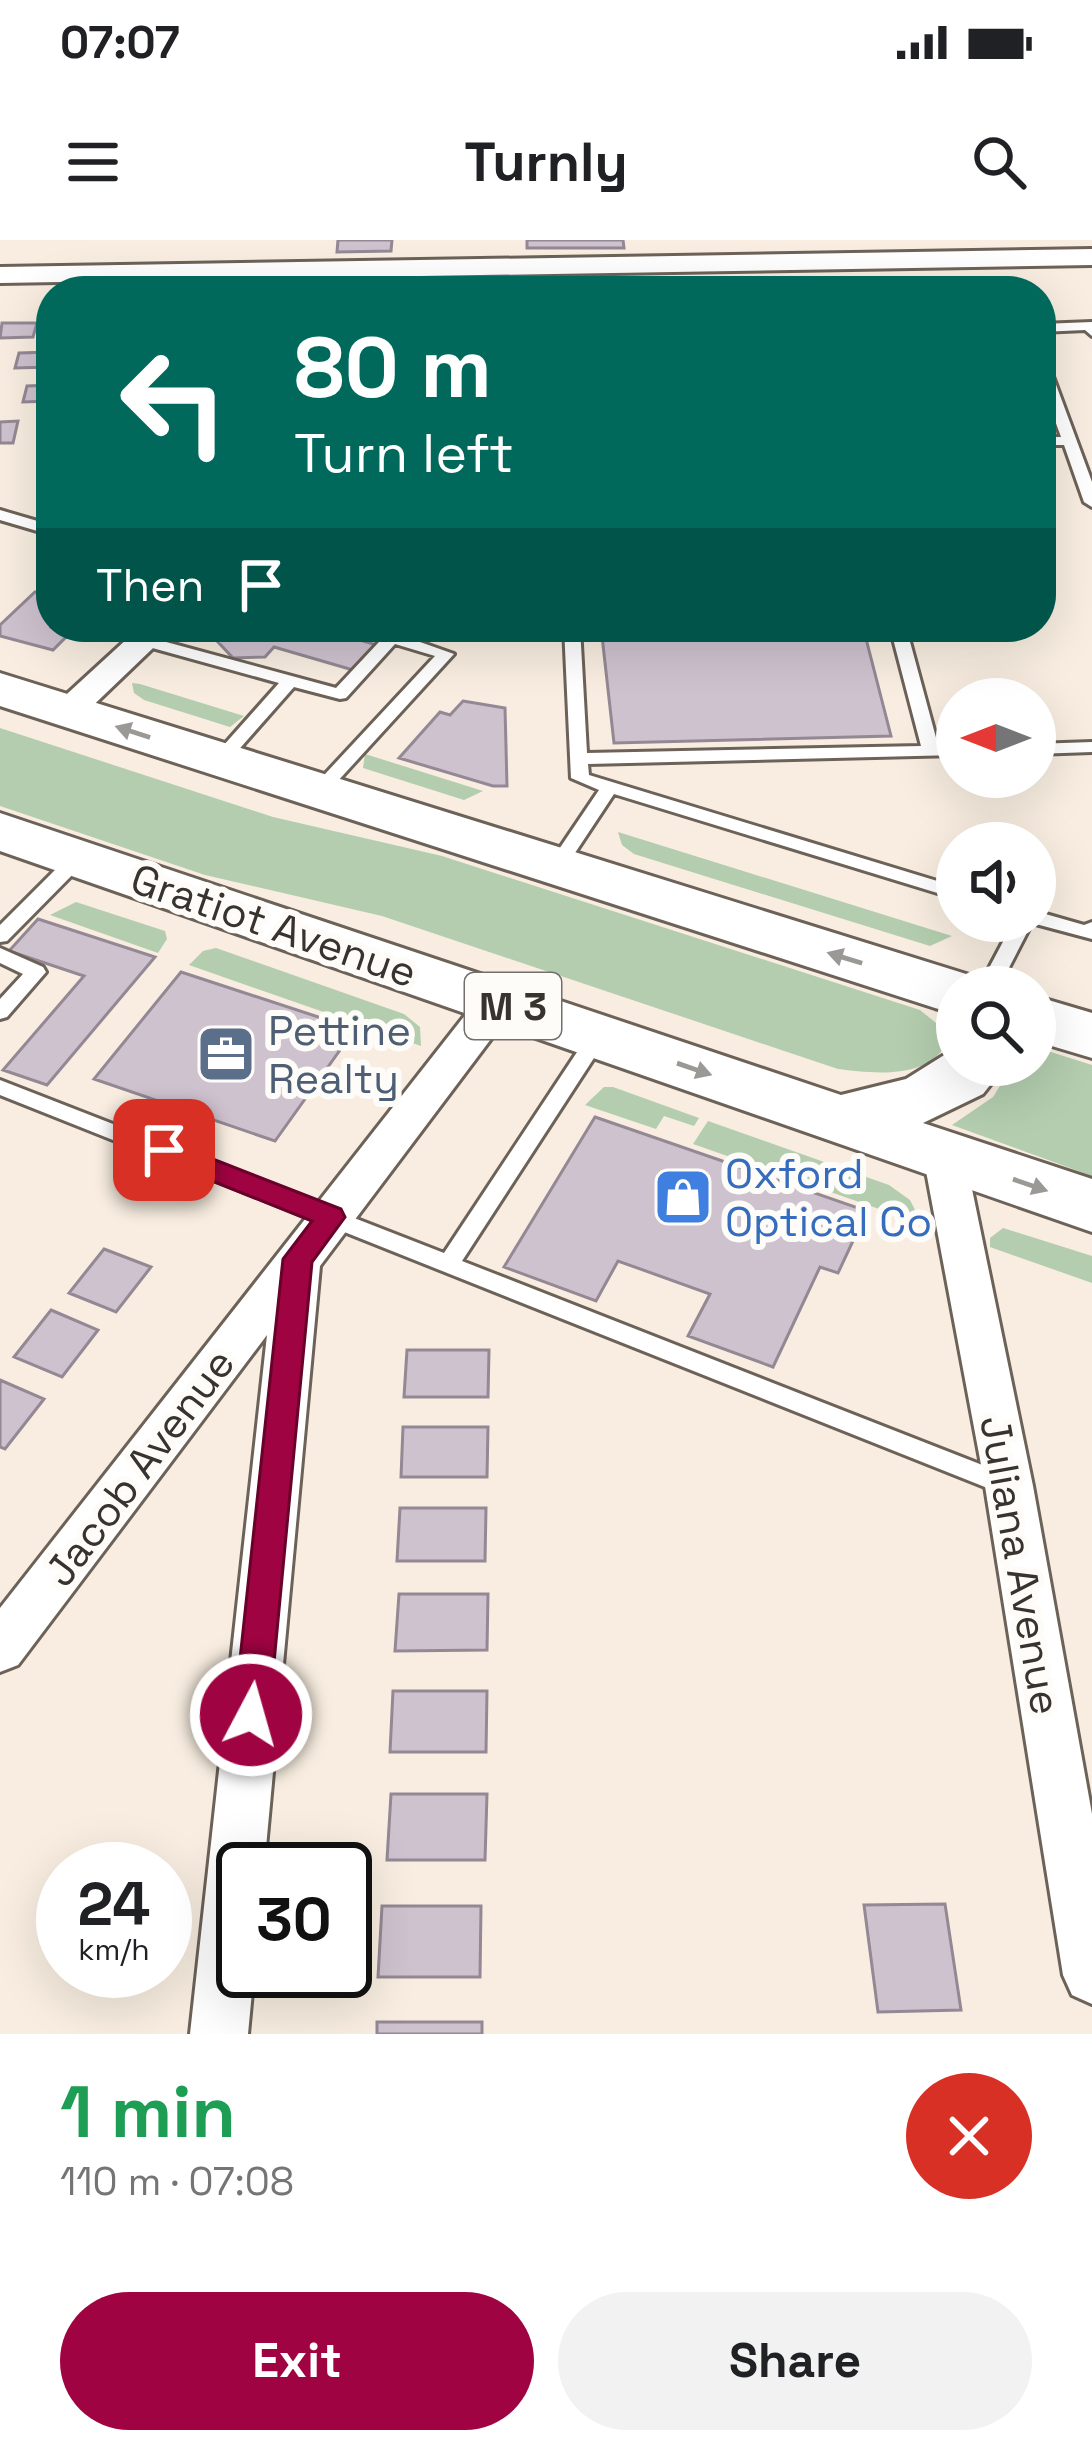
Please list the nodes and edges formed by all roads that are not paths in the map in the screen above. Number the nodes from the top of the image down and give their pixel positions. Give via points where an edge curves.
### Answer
1 (256, 240) edge
2 (1045, 249) edge
3 (682, 251) edge
4 (1092, 257) edge
5 (0, 275) edge
6 (42, 276) edge
7 (250, 276) edge
8 (321, 276) edge
9 (1091, 327) edge
10 (1056, 328) edge
11 (1056, 404) edge
12 (1056, 441) edge
13 (1070, 441) junction
14 (1084, 458) edge
15 (1092, 502) edge
16 (0, 515) edge
17 (36, 526) edge
18 (143, 642) edge
19 (175, 642) edge
20 (389, 642) edge
21 (418, 642) edge
22 (573, 642) edge
23 (902, 642) edge
24 (290, 681) junction
25 (0, 689) edge
26 (68, 711) junction
27 (1092, 747) edge
28 (1056, 748) edge
29 (931, 751) junction
30 (936, 751) edge
31 (578, 759) junction
32 (221, 760) junction
33 (609, 788) junction
34 (319, 790) junction
35 (0, 831) edge
36 (78, 858) junction
37 (556, 867) junction
38 (936, 887) edge
39 (1056, 923) edge
40 (1092, 928) edge
41 (0, 936) edge
42 (0, 955) edge
43 (936, 986) edge
44 (498, 1001) junction
45 (0, 1012) edge
46 (1056, 1025) edge
47 (598, 1036) junction
48 (1092, 1036) edge
49 (952, 1086) edge
50 (0, 1087) edge
51 (840, 1120) junction
52 (944, 1155) junction
53 (1092, 1206) edge
54 (331, 1217) junction
55 (298, 1259) junction
56 (449, 1263) junction
57 (1009, 1486) junction
58 (0, 1648) edge
59 (1092, 1975) edge
60 (219, 2034) edge

1 - 7 street
2 - 3 street
2 - 4 street
3 - 8 street
5 - 6 street
9 - 10 lane
11 - 13 lane
12 - 13 lane
13 - 14 lane
14 - 15 lane
16 - 17 lane
18 - 26 street
19 - 24 lane
20 - 24 lane via 340,694
21 - 34 lane via 446,654
22 - 31 lane
23 - 29 lane
24 - 32 lane
25 - 26 main road
32 -> 26 main road
27 - 28 lane
29 - 30 lane
29 - 31 lane
31 - 33 lane via 580,778
32 - 34 main road
33 - 37 lane
33 - 38 lane
34 - 37 main road
35 - 36 main road, Gratiot Avenue / M 3
36 - 41 lane
36 - 44 main road, Gratiot Avenue / M 3
43 -> 37 main road
39 - 40 lane
42 - 45 lane via 36,972
44 - 47 main road, Gratiot Avenue / M 3
44 - 54 street, Jacob Avenue
46 - 48 main road
47 -> 51 main road, Gratiot Avenue / M 3
47 - 56 lane
49 - 51 main road
50 - 54 lane
51 - 52 main road, Gratiot Avenue / M 3
52 -> 53 main road, Gratiot Avenue / M 3
52 - 57 street, Juliana Avenue
54 - 55 street, Jacob Avenue
54 - 56 lane
55 - 58 street, Jacob Avenue
55 - 60 street
56 - 57 lane
57 - 59 street, Juliana Avenue

